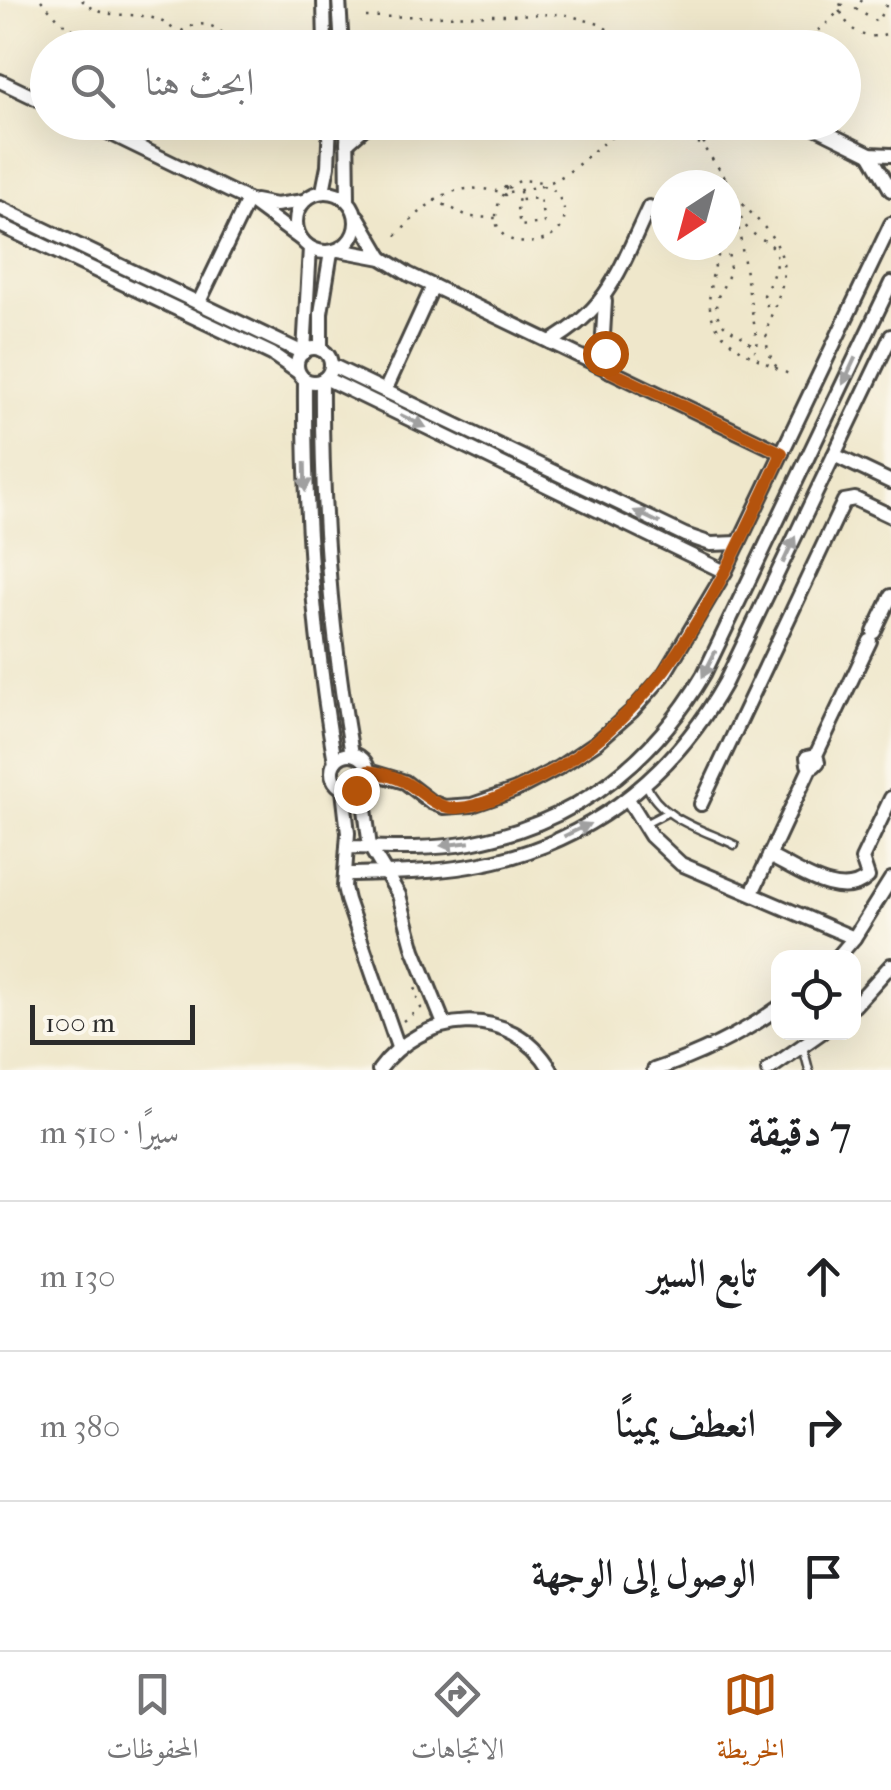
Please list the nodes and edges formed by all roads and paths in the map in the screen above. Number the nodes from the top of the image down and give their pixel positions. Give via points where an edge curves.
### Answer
1 (40, 0) edge
2 (82, 0) edge
3 (324, 0) edge
4 (340, 0) edge
5 (861, 0) edge
6 (889, 0) edge
7 (843, 2) edge
8 (840, 11) junction
9 (366, 18) dead end
10 (74, 30) edge
11 (175, 30) edge
12 (182, 30) edge
13 (220, 30) edge
14 (325, 30) edge
15 (341, 30) edge
16 (607, 30) edge
17 (817, 30) edge
18 (855, 30) edge
19 (891, 32) edge
20 (861, 34) edge
21 (0, 81) edge
22 (30, 95) edge
23 (124, 140) edge
24 (329, 140) edge
25 (348, 140) edge
26 (351, 140) edge
27 (606, 140) edge
28 (693, 140) edge
29 (707, 140) edge
30 (842, 140) edge
31 (348, 143) junction
32 (702, 145) junction
33 (870, 154) junction
34 (891, 155) edge
35 (719, 170) edge
36 (544, 184) junction
37 (550, 184) junction
38 (508, 190) junction
39 (891, 190) edge
40 (323, 191) junction
41 (520, 191) junction
42 (502, 193) junction
43 (432, 199) junction
44 (248, 200) junction
45 (521, 200) junction
46 (304, 201) junction
47 (741, 202) edge
48 (351, 204) junction
49 (649, 207) dead end
50 (0, 208) edge
51 (748, 212) junction
52 (741, 216) edge
53 (498, 218) junction
54 (741, 220) edge
55 (891, 224) edge
56 (0, 225) edge
57 (741, 232) edge
58 (396, 236) dead end
59 (306, 244) junction
60 (335, 251) junction
61 (382, 258) junction
62 (717, 260) edge
63 (731, 260) edge
64 (891, 283) edge
65 (433, 286) junction
66 (605, 298) junction
67 (199, 302) junction
68 (770, 314) junction
69 (891, 336) edge
70 (550, 342) junction
71 (767, 348) junction
72 (757, 349) junction
73 (321, 350) junction
74 (303, 352) junction
75 (752, 357) junction
76 (778, 369) junction
77 (610, 371) junction
78 (326, 374) junction
79 (301, 376) junction
80 (793, 376) dead end
81 (385, 391) junction
82 (782, 453) junction
83 (834, 456) junction
84 (891, 482) edge
85 (891, 516) edge
86 (739, 543) junction
87 (725, 572) junction
88 (891, 596) edge
89 (734, 612) junction
90 (755, 622) junction
91 (352, 754) junction
92 (334, 762) junction
93 (368, 771) junction
94 (646, 784) junction
95 (362, 786) junction
96 (344, 790) junction
97 (891, 798) edge
98 (628, 799) junction
99 (702, 804) dead end
100 (667, 812) junction
101 (644, 825) junction
102 (736, 845) dead end
103 (347, 847) junction
104 (370, 847) junction
105 (768, 856) junction
106 (419, 872) junction
107 (386, 873) junction
108 (346, 874) junction
109 (891, 879) edge
110 (752, 893) junction
111 (400, 900) junction
112 (854, 938) junction
113 (844, 950) edge
114 (891, 965) edge
115 (427, 985) junction
116 (861, 998) edge
117 (771, 1013) edge
118 (397, 1022) dead end
119 (444, 1024) junction
120 (812, 1040) edge
121 (398, 1047) junction
122 (803, 1047) junction
123 (380, 1070) edge
124 (551, 1070) edge
125 (654, 1070) edge
126 (768, 1070) edge
127 (809, 1070) edge

1 - 10 path
2 - 11 path via 104,13 153,16
3 - 14 street
4 - 15 street
5 - 6 path via 856,8 876,22
7 - 8 path
8 - 17 path
8 - 18 path
9 - 16 path via 564,14
12 - 13 path via 206,24
19 - 20 path
21 - 22 street
23 - 44 street
24 - 40 street
25 - 31 street
26 - 31 street
27 - 37 path
28 - 32 path
29 - 32 path
30 - 33 street
31 - 48 street
32 - 35 path
33 - 34 street
33 - 39 street
36 - 37 path
36 - 38 path via 521,180
36 - 41 path
37 - 53 path via 563,212 550,238 533,245 514,241
38 - 41 path
38 - 42 path
40 - 46 street
40 - 48 street
41 - 45 path
42 - 43 path via 459,189
42 - 53 path
43 - 53 path via 456,214
43 - 58 path
44 - 46 street
44 - 59 street
44 - 67 street
45 - 45 path via 520,226 544,223 540,198
46 - 59 street via 296,216
47 - 51 path
48 - 60 street via 353,237
48 - 61 street
49 - 66 street
50 - 67 street
51 - 52 path
51 - 68 path via 782,257 782,283
54 - 68 path via 776,253 764,300
55 - 82 street
56 - 79 street via 272,354
57 - 72 path
59 - 60 street
59 - 74 street
60 - 61 street
60 - 73 street via 323,294
61 - 65 street
62 - 75 path via 709,278 710,310 725,339
63 - 72 path via 716,312
64 -> 89 street
65 - 70 street
65 - 81 street
66 - 70 street
66 - 77 street
67 - 74 street
68 - 71 path
69 - 83 street
70 - 77 street
71 - 72 path
71 - 76 path
72 - 75 path
73 - 74 street
73 - 78 street
74 - 79 street via 297,362
75 - 76 path
76 - 80 path
77 - 82 street
78 - 79 street
78 - 81 street
78 -> 87 street
78 - 91 street via 322,488 329,595
79 -> 92 street via 312,599
86 -> 81 street via 698,541
82 - 86 street
83 - 84 street
90 -> 83 street
85 - 99 street via 854,498 844,501
86 - 87 street
87 - 93 street via 662,676 608,732 558,768 458,808
88 - 105 street
89 - 90 street
89 -> 104 street via 672,724 637,762 589,797 499,836 435,847
90 - 94 street via 706,716
91 - 92 street
91 - 93 street
92 - 96 street via 334,781
93 - 95 street
94 - 98 street
94 - 100 lane
95 - 96 street
95 - 104 street
96 - 103 street
97 - 105 street via 862,859 868,877 863,882 837,888
98 - 101 street
106 -> 98 street via 539,848
100 - 101 lane
100 - 102 lane
101 - 110 street via 681,864
103 - 104 street
103 - 108 street
104 - 107 street
105 - 110 street
106 - 107 street
106 - 111 street
107 - 108 street
107 - 111 street
108 - 121 street via 347,900
109 - 112 street
110 - 112 street
111 - 115 street
112 - 113 street
114 - 116 street
115 - 118 path via 414,990 420,1010
115 - 119 street
117 - 125 street via 698,1055
119 - 121 street
119 - 124 street via 490,1025 512,1033
120 - 122 street
121 - 123 street
122 - 126 street
122 - 127 lane

